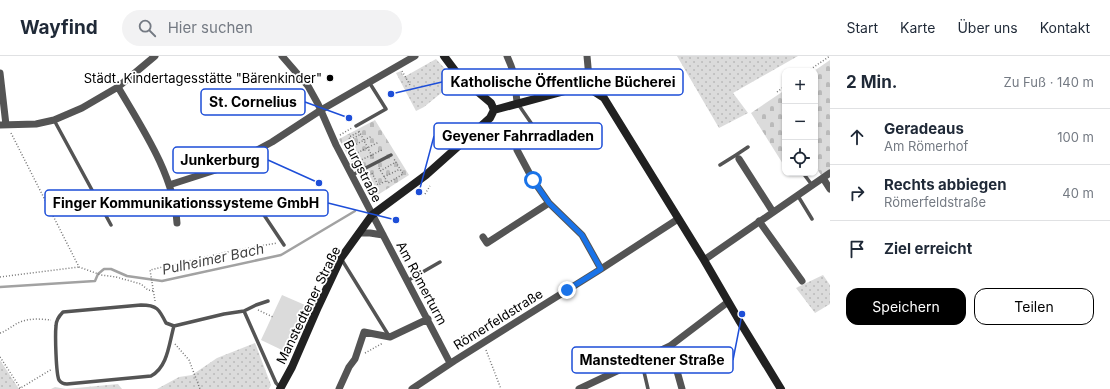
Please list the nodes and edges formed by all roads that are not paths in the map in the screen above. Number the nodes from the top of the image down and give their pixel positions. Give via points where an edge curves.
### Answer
1 (155, 56) edge
2 (282, 56) edge
3 (415, 56) edge
4 (444, 56) edge
5 (507, 56) edge
6 (587, 56) edge
7 (0, 72) edge
8 (369, 82) junction
9 (118, 88) junction
10 (590, 89) junction
11 (518, 104) junction
12 (321, 110) junction
13 (492, 114) junction
14 (54, 120) junction
15 (3, 125) edge
16 (356, 126) road end
17 (748, 147) dead end
18 (517, 150) joint
19 (392, 155) road end
20 (738, 157) junction
21 (720, 165) dead end
22 (830, 173) edge
23 (352, 175) junction
24 (805, 176) edge
25 (823, 178) junction
26 (169, 185) junction
27 (812, 185) junction
28 (830, 189) edge
29 (797, 195) junction
30 (549, 203) junction
31 (773, 212) junction
32 (264, 215) dead end
33 (372, 215) junction
34 (678, 219) junction
35 (812, 219) dead end
36 (759, 221) junction
37 (177, 223) dead end
38 (111, 225) dead end
39 (359, 233) junction
40 (383, 235) junction
41 (483, 237) dead end
42 (284, 245) road end
43 (339, 255) junction
44 (704, 260) junction
45 (440, 262) dead end
46 (601, 269) junction
47 (407, 281) junction
48 (802, 281) dead end
49 (268, 301) dead end
50 (728, 302) junction
51 (244, 311) junction
52 (428, 319) junction
53 (174, 326) junction
54 (390, 337) junction
55 (670, 346) junction
56 (641, 359) junction
57 (450, 363) junction
58 (280, 388) edge
59 (339, 389) edge
60 (412, 389) edge
61 (579, 389) edge
62 (648, 389) edge
63 (682, 389) edge
64 (781, 389) edge

1 - 9 street
2 - 12 street, Burgstraße via 308,86
3 - 8 street
4 - 13 street via 459,76 491,103
5 - 11 street via 514,70
6 - 10 street
7 - 15 street
8 - 12 street
8 - 16 lane via 386,109
9 - 14 street
9 - 26 street via 153,148
10 - 11 street, Manstedtener Straße via 576,88
10 - 34 street via 604,98 611,108
11 - 13 street, Manstedtener Straße
11 - 18 lane via 538,133
12 - 23 street, Burgstraße via 332,138
12 - 26 street via 272,142 228,166
13 - 33 street, Manstedtener Straße via 426,175
14 - 15 street via 36,124
14 - 38 lane
17 - 20 lane
18 - 30 street
19 - 23 lane
20 - 21 lane
20 - 31 street
22 - 25 street
23 - 33 street, Burgstraße
24 - 27 lane
25 - 27 street
25 - 28 street
26 - 37 street via 176,208
27 - 29 street
29 - 31 street
29 - 35 lane
30 - 41 street via 487,243
30 - 46 street via 582,235
31 - 36 street
32 - 42 lane
33 - 39 street, Manstedtener Straße
33 - 40 street, Am Römerturm
34 - 44 street
34 - 46 street, Römerfeldstraße
36 - 44 street
36 - 48 street
39 - 40 street
39 - 43 street, Manstedtener Straße
40 - 47 street, Am Römerturm
43 - 54 lane
43 - 58 street, Manstedtener Straße via 292,367
44 - 50 street
45 - 47 lane
46 - 57 street, Römerfeldstraße
47 - 52 street, Am Römerturm
49 - 51 lane
50 - 55 street
50 - 64 street
51 - 53 lane
51 - 58 lane
52 - 54 street
52 - 57 street, Am Römerturm
53 - 53 lane via 161,368 151,376 67,384 59,380 56,324 63,312 151,305 162,313 166,323
54 - 59 street via 364,332 355,359
55 - 56 street
55 - 63 street
56 - 61 street
56 - 62 lane
57 - 60 street, Römerfeldstraße

